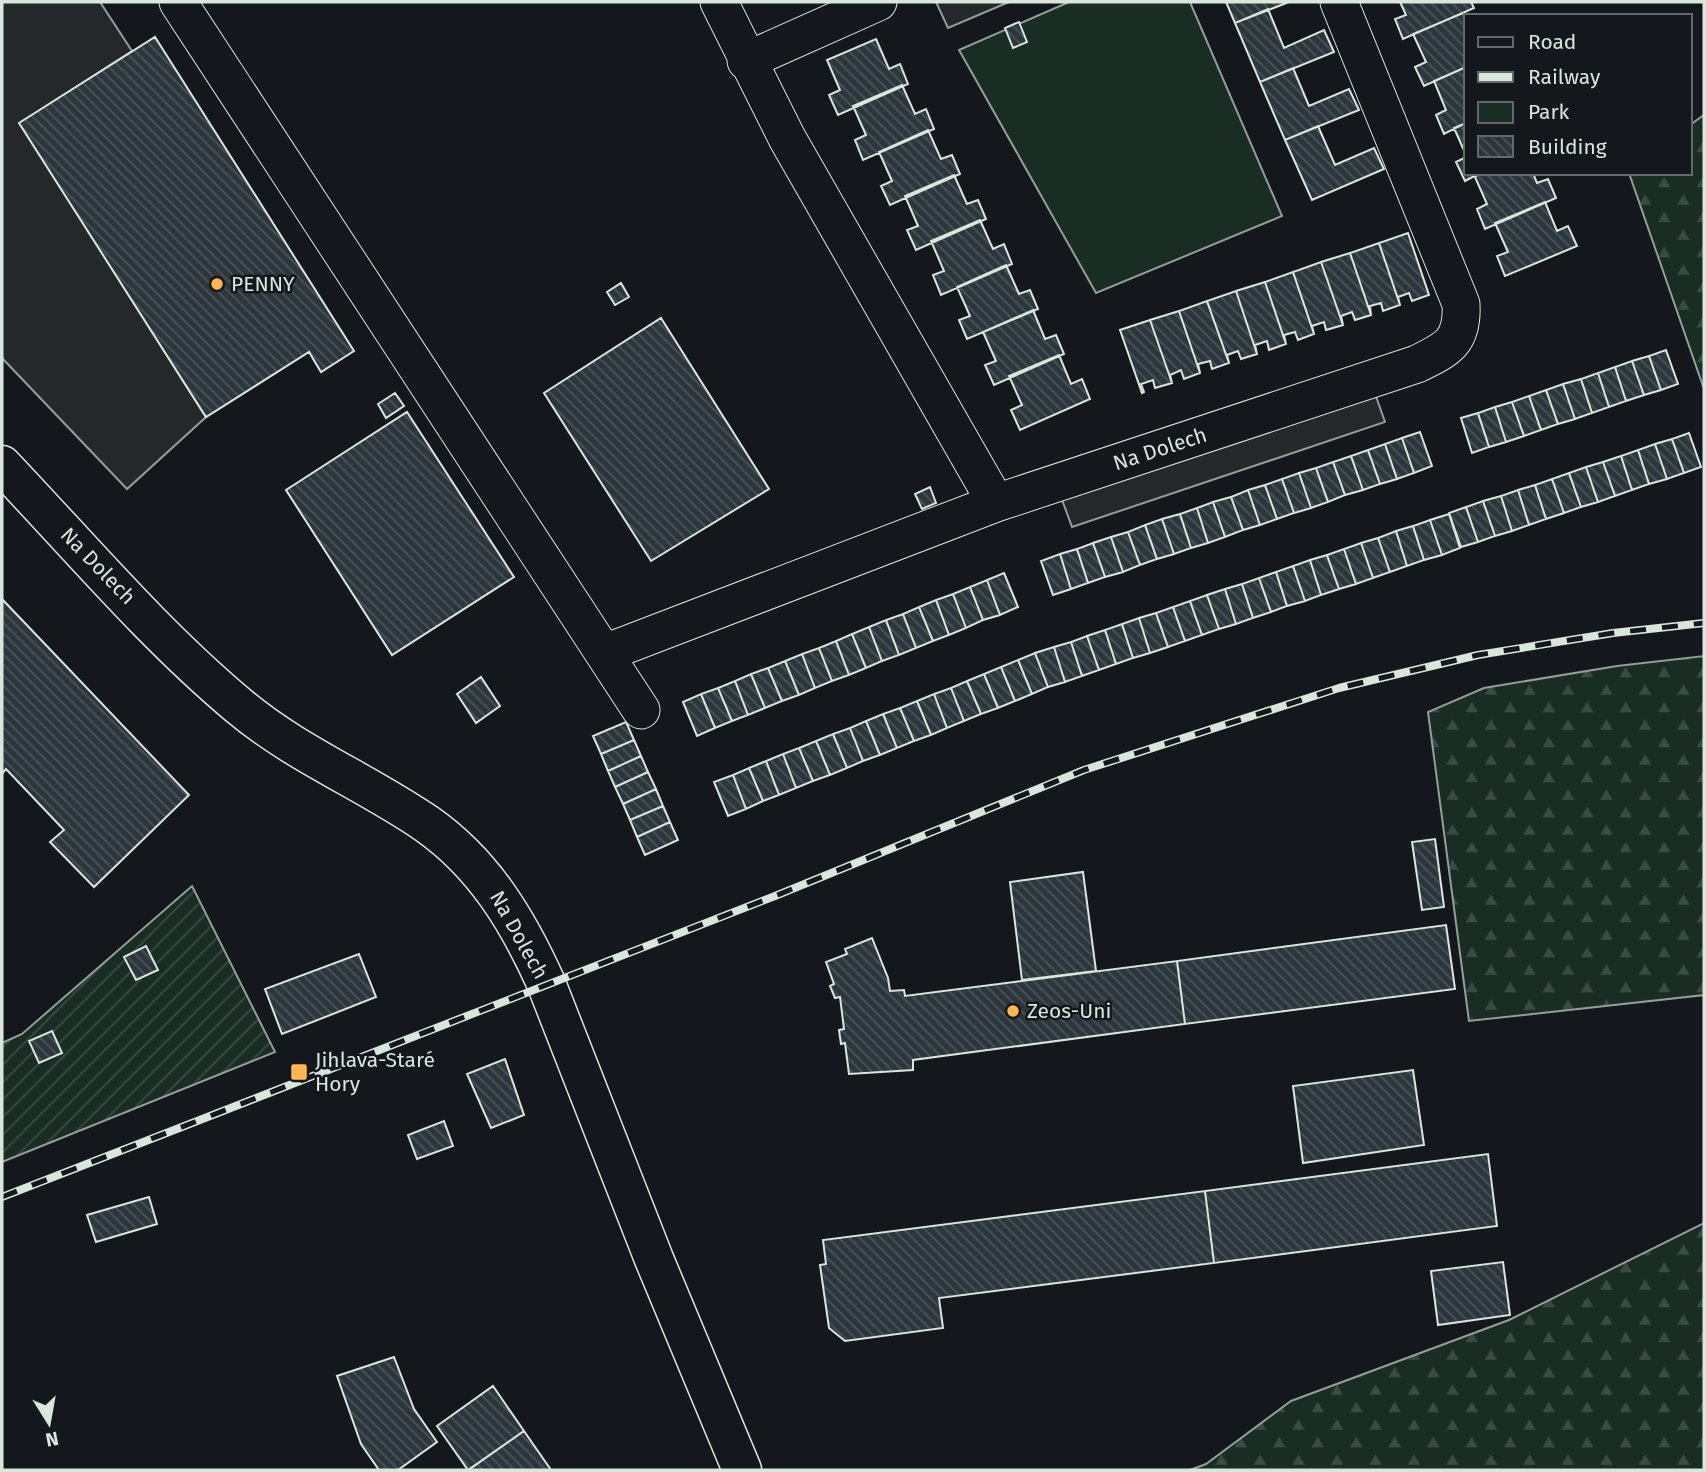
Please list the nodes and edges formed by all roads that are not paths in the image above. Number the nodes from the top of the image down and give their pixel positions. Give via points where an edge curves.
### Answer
1 (178, 2) edge
2 (719, 2) edge
3 (878, 2) edge
4 (1339, 2) edge
5 (746, 61) junction
6 (2, 465) edge
7 (996, 503) junction
8 (605, 653) junction
9 (640, 710) dead end
10 (742, 1470) edge

1 - 8 street
2 - 5 street
3 - 5 street
4 - 7 street, Na Dolech via 1461,304 1462,324 1454,342 1416,364
5 - 7 street
6 - 10 main road, Na Dolech via 240,708 428,825 497,892 546,983
7 - 8 street, Na Dolech
8 - 9 street

